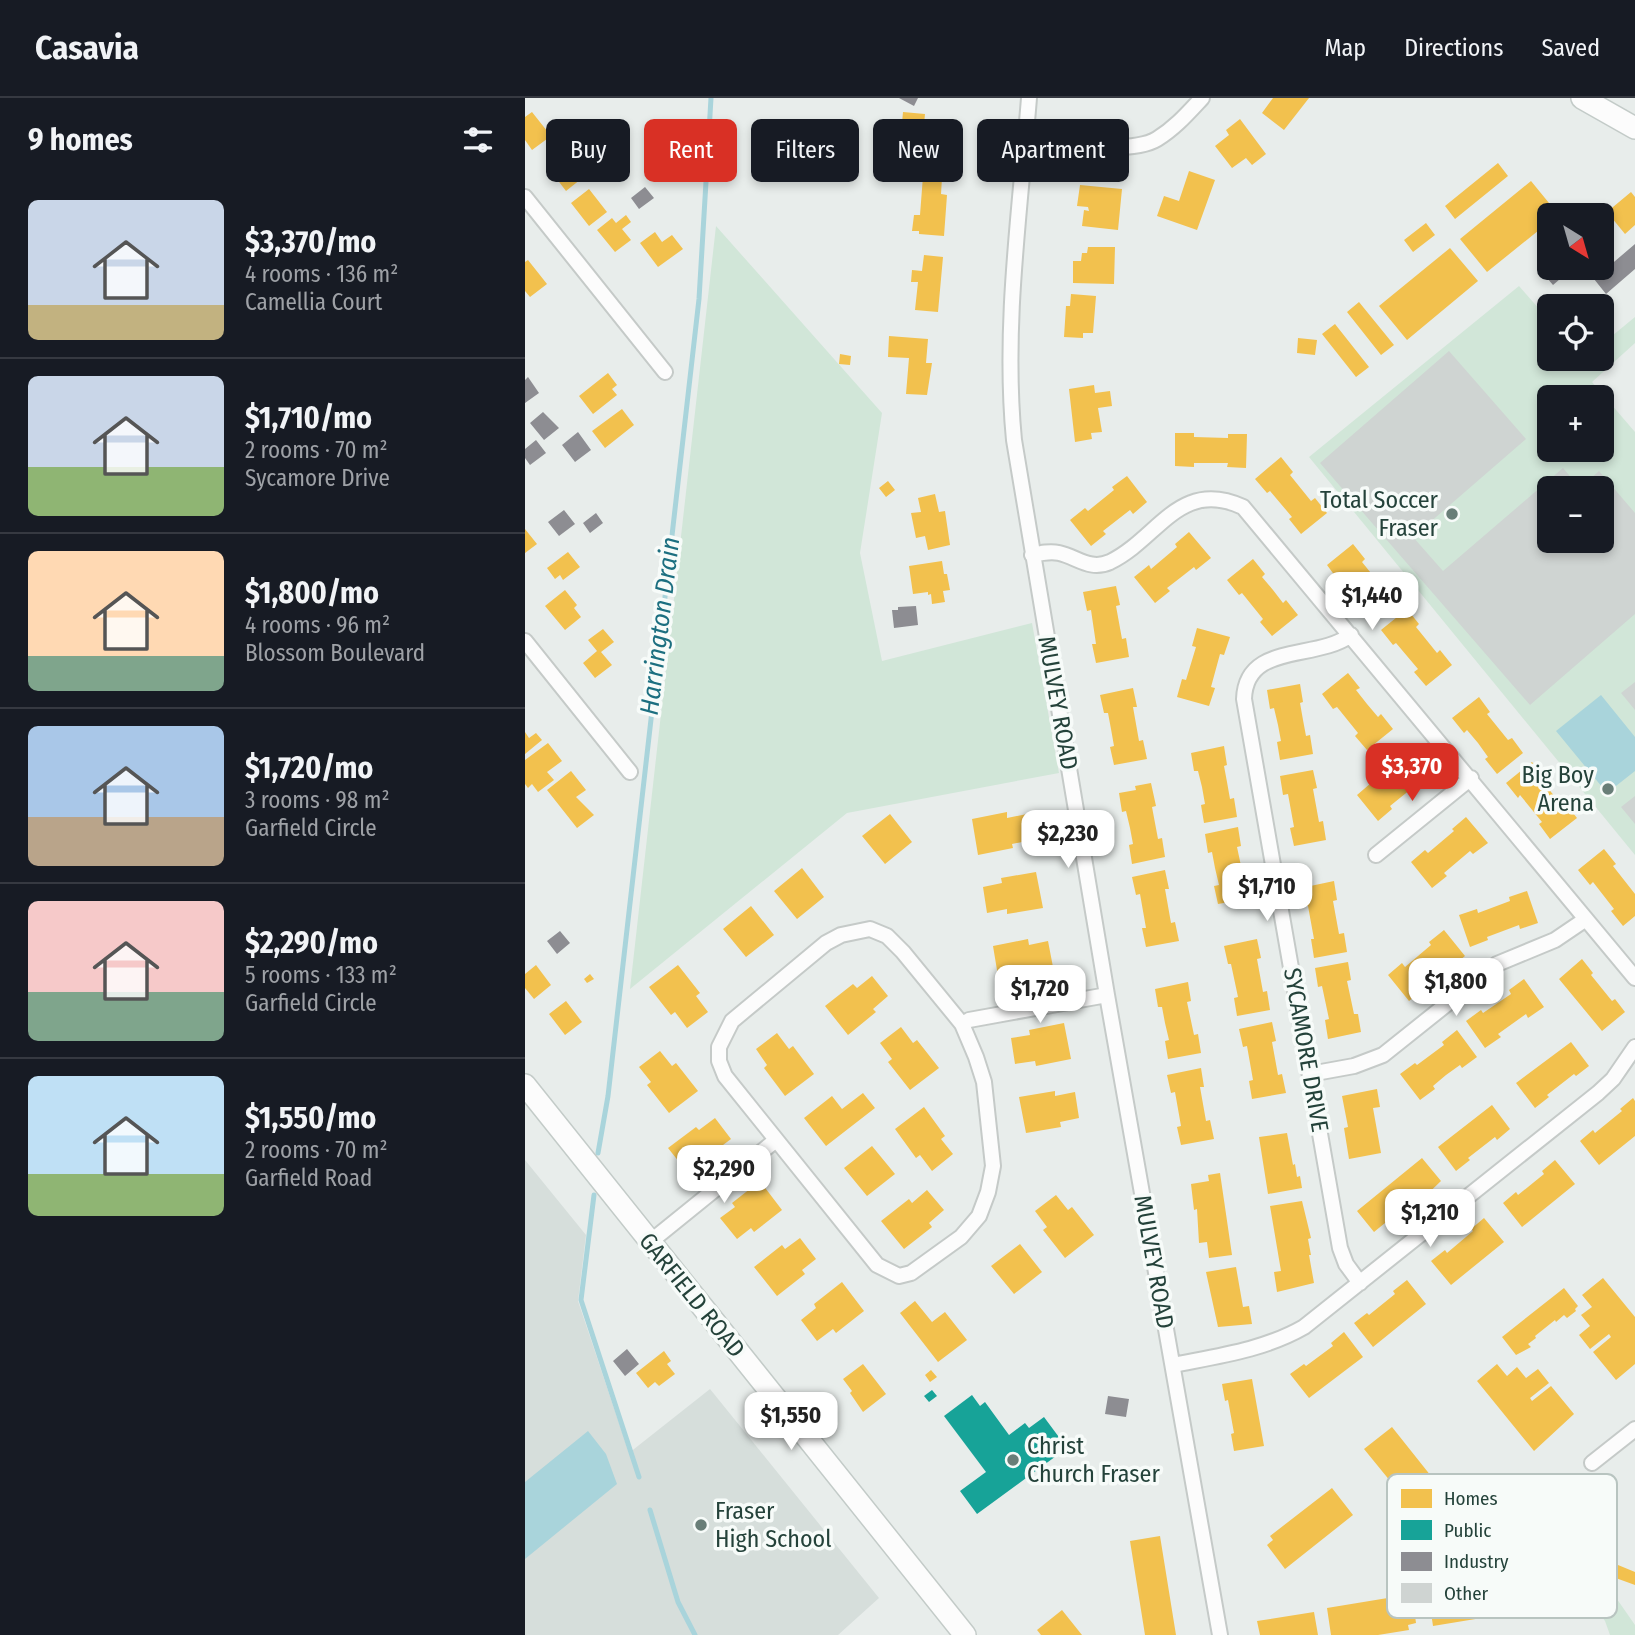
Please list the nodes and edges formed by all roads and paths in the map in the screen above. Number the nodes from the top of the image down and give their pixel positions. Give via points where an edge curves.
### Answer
1 (1030, 98) edge
2 (1202, 98) edge
3 (1582, 98) edge
4 (1028, 119) edge
5 (1635, 128) edge
6 (1129, 146) edge
7 (1023, 182) edge
8 (525, 197) edge
9 (665, 372) dead end
10 (1032, 555) junction
11 (1351, 635) junction
12 (525, 641) edge
13 (630, 772) dead end
14 (1471, 778) junction
15 (1376, 855) dead end
16 (1586, 919) junction
17 (1635, 978) edge
18 (1107, 995) junction
19 (962, 1024) junction
20 (1635, 1047) edge
21 (1310, 1074) junction
22 (525, 1085) edge
23 (776, 1140) junction
24 (650, 1242) junction
25 (1360, 1283) junction
26 (1173, 1365) junction
27 (1635, 1429) edge
28 (1592, 1463) dead end
29 (965, 1635) edge
30 (1220, 1635) edge

1 - 4 street, MULVEY ROAD
2 - 6 street via 1156,140
3 - 5 main road
7 - 10 street, MULVEY ROAD via 1010,386
8 - 9 street
10 - 11 street via 1056,552 1100,565 1119,556 1181,506 1211,497 1224,499 1252,514
10 - 18 street, MULVEY ROAD
11 - 14 street
11 - 21 street, SYCAMORE DRIVE via 1328,646 1268,660 1250,673 1245,687
12 - 13 street
14 - 15 street
14 - 16 street
16 - 17 street
16 - 21 street via 1555,940 1497,964 1383,1055
18 - 19 street
18 - 26 street, MULVEY ROAD
19 - 23 street via 887,936 870,929 826,943 732,1021 719,1047 725,1076
19 - 23 street via 984,1082 993,1166 979,1216 923,1267 899,1276 877,1265
20 - 25 street via 1598,1093
21 - 25 street, SYCAMORE DRIVE via 1339,1248
22 - 24 main road, GARFIELD ROAD
23 - 24 street
24 - 29 main road, GARFIELD ROAD
25 - 26 street via 1284,1339
26 - 30 street, MULVEY ROAD
27 - 28 street

